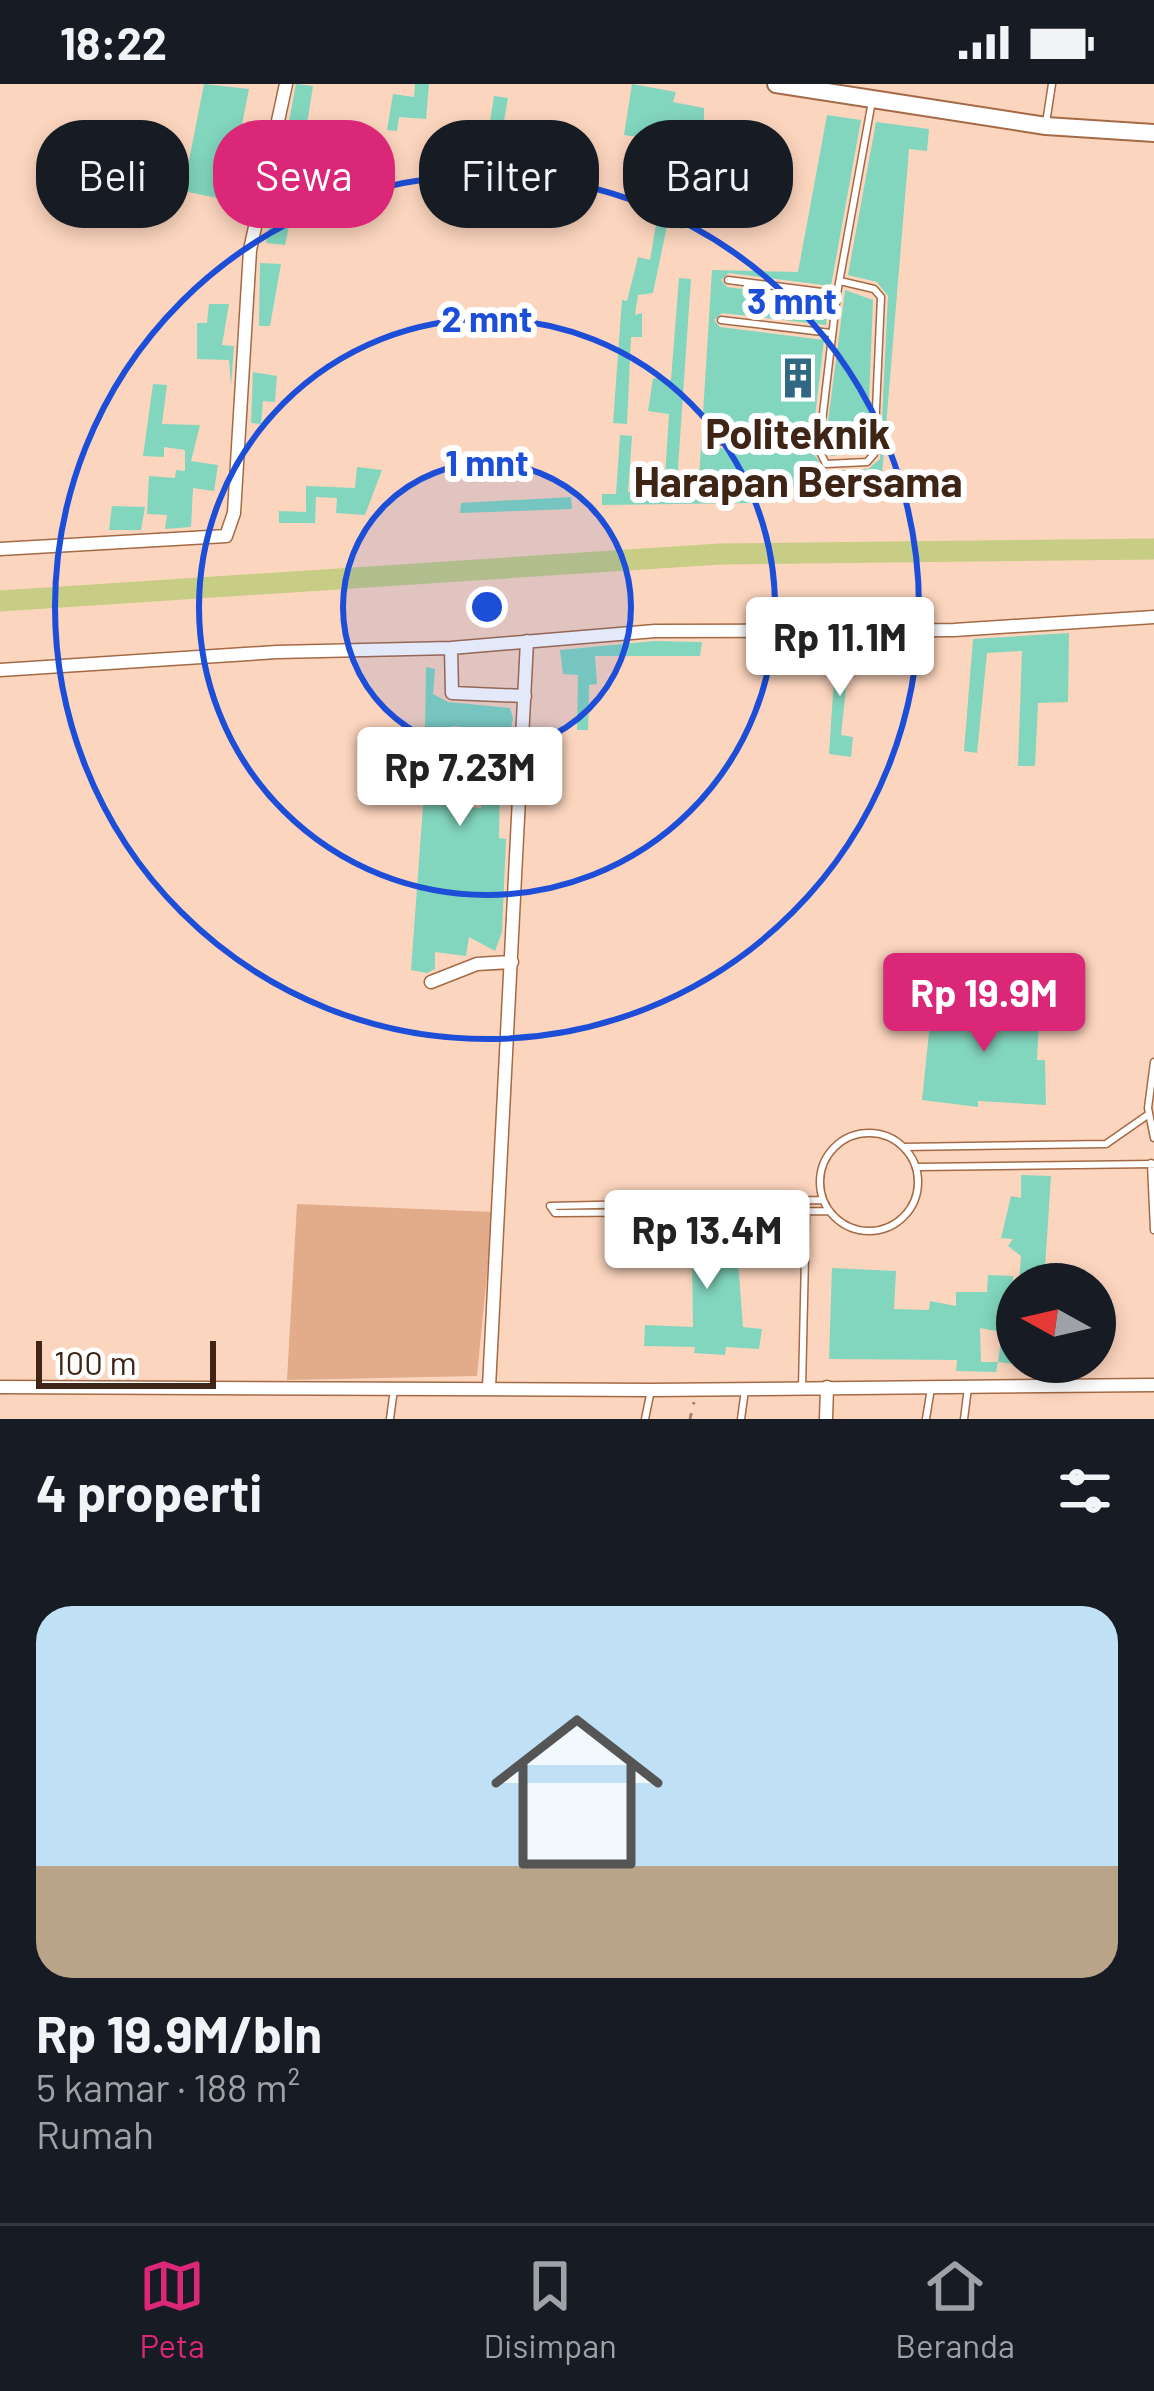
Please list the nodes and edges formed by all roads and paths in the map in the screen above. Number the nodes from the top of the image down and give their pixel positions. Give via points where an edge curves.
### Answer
1 (286, 84) edge
2 (776, 84) edge
3 (1052, 84) edge
4 (872, 100) junction
5 (1046, 126) junction
6 (1154, 133) edge
7 (728, 280) dead end
8 (839, 281) junction
9 (836, 294) junction
10 (722, 320) dead end
11 (832, 333) junction
12 (713, 441) dead end
13 (816, 444) junction
14 (0, 549) edge
15 (1154, 617) edge
16 (527, 641) junction
17 (451, 648) junction
18 (0, 670) edge
19 (525, 696) junction
20 (512, 962) junction
21 (431, 982) dead end
22 (1154, 1062) edge
23 (1149, 1114) junction
24 (1154, 1138) edge
25 (904, 1147) junction
26 (1064, 1147) junction
27 (1062, 1162) junction
28 (1153, 1163) edge
29 (916, 1168) junction
30 (823, 1200) junction
31 (829, 1211) junction
32 (806, 1213) junction
33 (1154, 1230) edge
34 (1154, 1385) edge
35 (0, 1387) edge
36 (489, 1387) junction
37 (827, 1387) junction
38 (696, 1388) junction
39 (802, 1388) junction
40 (931, 1388) junction
41 (968, 1388) junction
42 (394, 1389) junction
43 (650, 1390) junction
44 (745, 1390) junction
45 (391, 1419) edge
46 (645, 1419) edge
47 (690, 1419) edge
48 (741, 1419) edge
49 (826, 1419) edge
50 (926, 1419) edge
51 (964, 1419) edge

1 - 14 street via 250,250 234,513 226,536
2 - 4 main road
3 - 5 lane
4 - 5 main road
4 - 8 lane
5 - 6 main road
7 - 9 lane
8 - 9 lane
8 - 13 lane via 881,298 874,454 867,462 826,464
9 - 11 lane
10 - 11 lane
11 - 13 lane
12 - 13 lane
15 - 16 street
16 - 17 street
16 - 19 street
17 - 18 street
17 - 19 street via 452,693
19 - 20 street
20 - 21 street via 476,964
20 - 36 street
22 - 23 lane
23 - 24 lane
23 - 26 lane via 1117,1141
25 - 26 lane
25 - 29 lane
25 - 30 lane via 872,1132 839,1143 820,1173
26 - 27 lane
27 - 28 lane
27 - 29 lane
28 - 33 lane
29 - 31 lane via 914,1203 889,1228 854,1229
30 - 31 lane
30 - 32 lane via 550,1206 555,1213
31 - 32 lane
32 - 39 lane
34 - 41 street
35 - 42 street
36 - 42 street
36 - 43 street
37 - 39 street
37 - 40 street
37 - 49 street
38 - 43 street
38 - 44 street
38 - 47 path
39 - 44 street
40 - 41 street
40 - 50 lane
41 - 51 lane
42 - 45 lane
43 - 46 lane
44 - 48 lane

